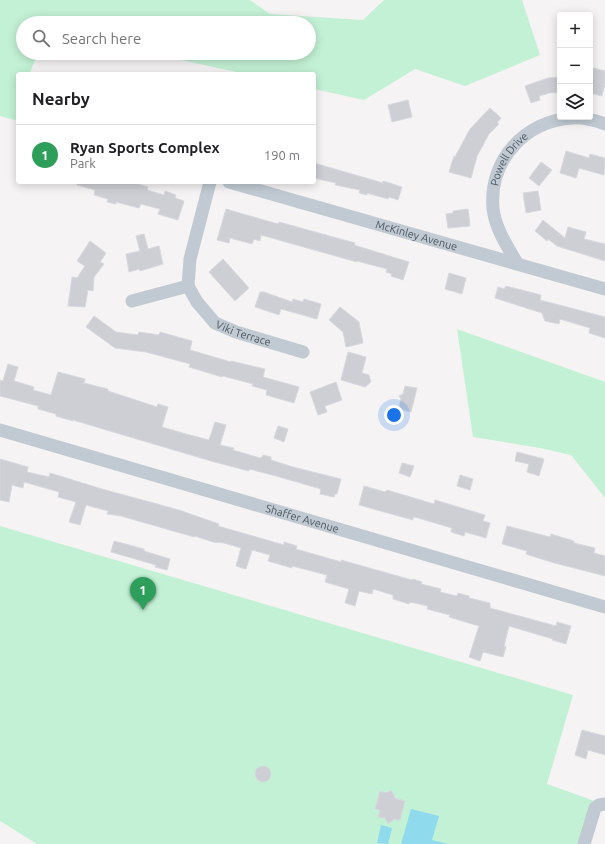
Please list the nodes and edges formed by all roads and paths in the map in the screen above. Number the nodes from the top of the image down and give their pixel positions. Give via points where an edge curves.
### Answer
1 (605, 124) edge
2 (209, 184) edge
3 (236, 184) edge
4 (517, 264) junction
5 (188, 286) junction
6 (605, 289) edge
7 (132, 300) dead end
8 (303, 352) dead end
9 (0, 430) edge
10 (605, 607) edge
11 (604, 804) edge
12 (584, 844) edge

1 - 4 street, Powell Drive via 589,119 557,119 542,124 510,149 496,177 493,192 500,232
2 - 5 street via 190,259
3 - 4 street, McKinley Avenue
4 - 6 street, McKinley Avenue
5 - 7 street
5 - 8 street, Viki Terrace via 197,302 215,323
9 - 10 street, Shaffer Avenue
11 - 12 street via 595,808

